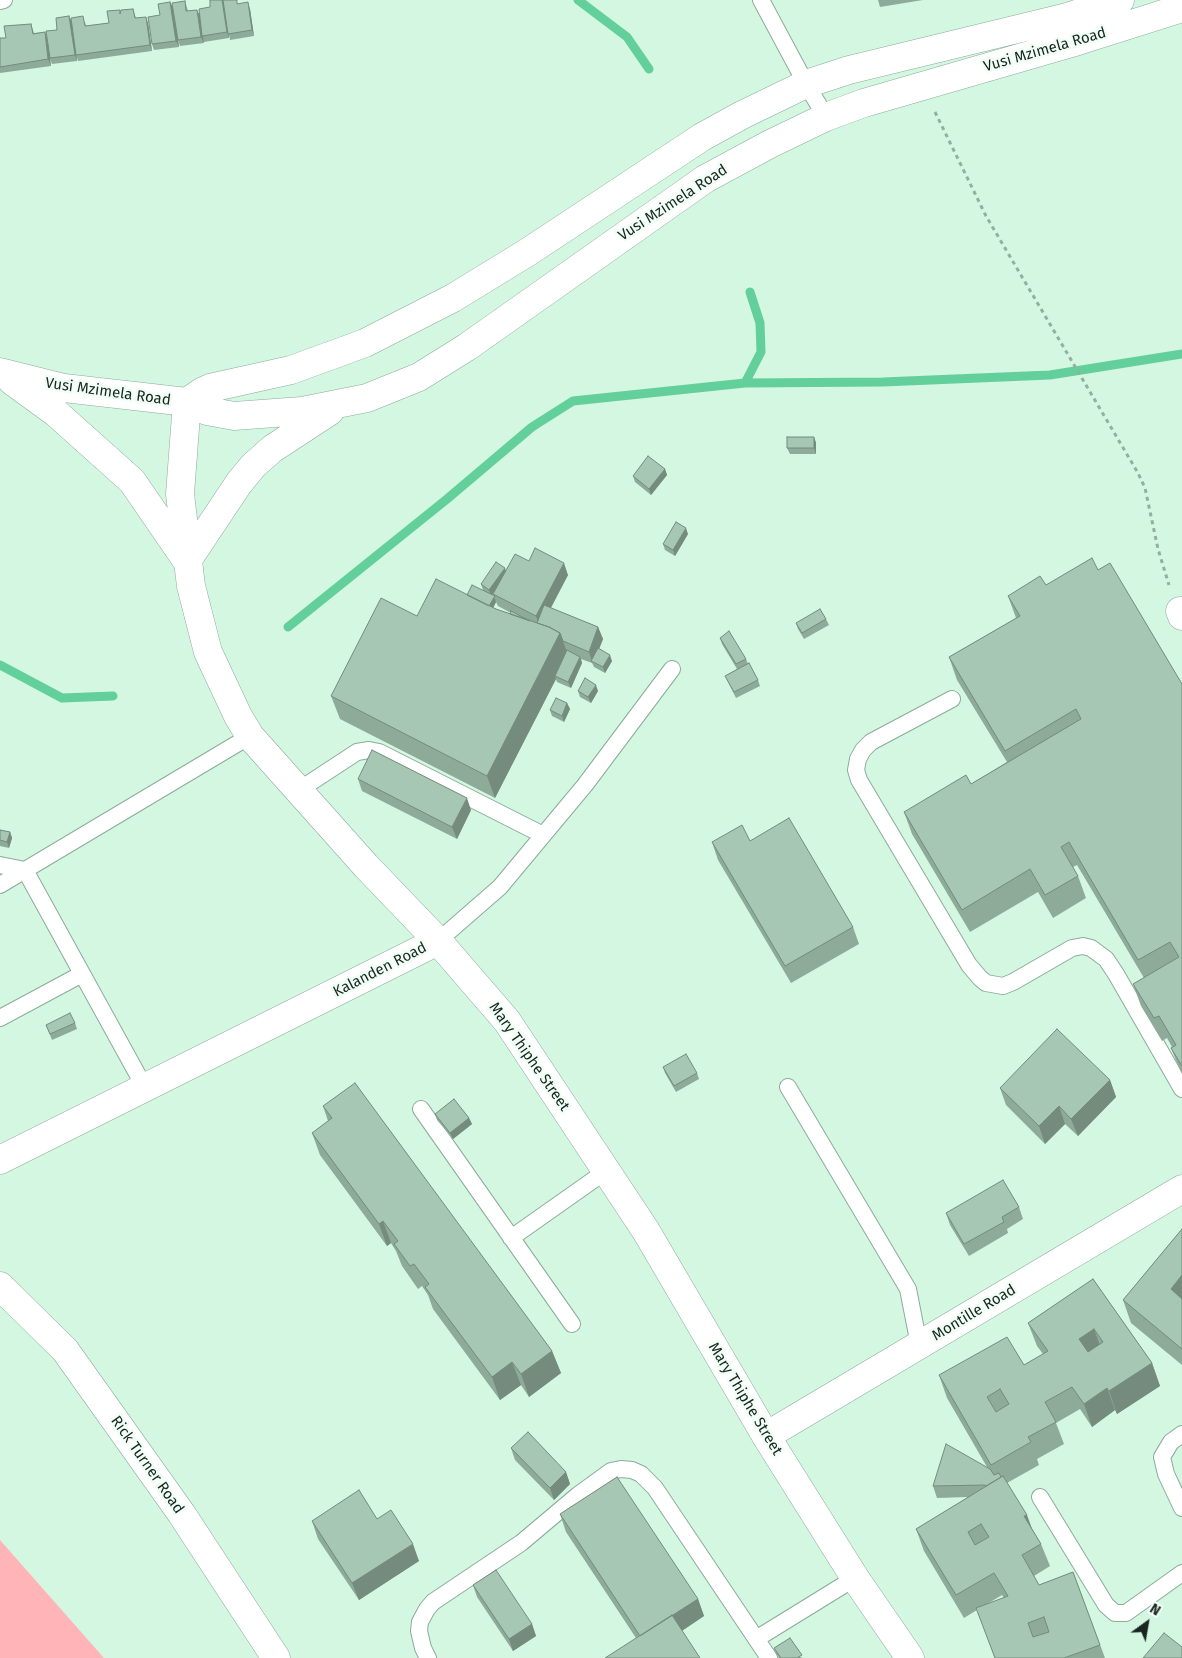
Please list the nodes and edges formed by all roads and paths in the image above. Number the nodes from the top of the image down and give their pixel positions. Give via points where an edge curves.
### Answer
1 (761, 0) edge
2 (1120, 0) edge
3 (1182, 8) edge
4 (806, 84) junction
5 (923, 86) junction
6 (826, 117) junction
7 (0, 372) edge
8 (187, 402) junction
9 (340, 404) junction
10 (187, 561) junction
11 (1181, 613) edge
12 (672, 669) dead end
13 (952, 699) dead end
14 (250, 736) junction
15 (299, 790) junction
16 (543, 835) junction
17 (0, 865) edge
18 (26, 870) junction
19 (0, 885) edge
20 (438, 941) junction
21 (82, 974) junction
22 (0, 1018) edge
23 (788, 1087) dead end
24 (145, 1088) junction
25 (1182, 1089) edge
26 (421, 1109) dead end
27 (0, 1160) edge
28 (606, 1170) junction
29 (1182, 1189) edge
30 (511, 1238) junction
31 (0, 1286) edge
32 (572, 1324) dead end
33 (919, 1345) junction
34 (1182, 1434) edge
35 (766, 1436) junction
36 (1040, 1497) dead end
37 (1182, 1508) edge
38 (1182, 1573) edge
39 (855, 1578) junction
40 (756, 1639) junction
41 (276, 1658) edge
42 (428, 1658) edge
43 (769, 1658) edge
44 (910, 1658) edge

1 - 4 lane
2 - 4 main road, Vusi Mzimela Road via 1058,20 849,70
3 - 5 main road, Vusi Mzimela Road via 1078,42
4 - 6 lane
4 - 8 main road, Vusi Mzimela Road via 702,136 528,252 452,298 365,343 291,370 210,388
5 - 6 main road, Vusi Mzimela Road
5 - 11 path via 986,216 1138,473 1145,488 1165,575
6 - 9 main road, Vusi Mzimela Road via 705,179 419,377 367,398
7 - 8 main road, Vusi Mzimela Road via 64,388
7 - 10 main road via 56,413 132,481
8 - 9 main road, Vusi Mzimela Road via 207,411 234,416 302,411
8 - 10 main road, Mary Thiphe Street via 180,494
9 - 10 main road via 272,449 253,466
10 - 14 main road, Mary Thiphe Street via 208,652
12 - 16 lane, Kalanden Road via 586,785
13 - 25 lane via 871,742 858,759 856,770 859,780 969,965 980,978 986,983 1003,986 1072,948 1091,948 1116,974
14 - 15 main road, Mary Thiphe Street
14 - 18 lane
15 - 16 lane via 357,752 369,750 379,752
15 - 20 main road, Mary Thiphe Street
16 - 20 lane, Kalanden Road via 500,887
17 - 18 lane
18 - 19 lane
18 - 21 lane
20 - 24 main road, Kalanden Road
20 - 28 main road, Mary Thiphe Street via 507,1020
21 - 22 lane
21 - 24 lane
23 - 33 lane via 908,1289
24 - 27 main road, Kalanden Road
26 - 30 lane
28 - 30 lane
28 - 35 main road, Mary Thiphe Street via 646,1231
29 - 33 main road, Montille Road
30 - 32 lane
31 - 41 main road, Rick Turner Road via 65,1350 181,1513
33 - 35 main road, Montille Road
34 - 37 lane via 1171,1442 1162,1457
35 - 39 main road, Mary Thiphe Street
36 - 38 lane via 1106,1605 1115,1613 1126,1613
39 - 40 lane
39 - 44 main road, Mary Thiphe Street
40 - 42 lane via 655,1488 641,1474 621,1469 611,1471 522,1543 433,1602 420,1622 419,1631 422,1648
40 - 43 lane

